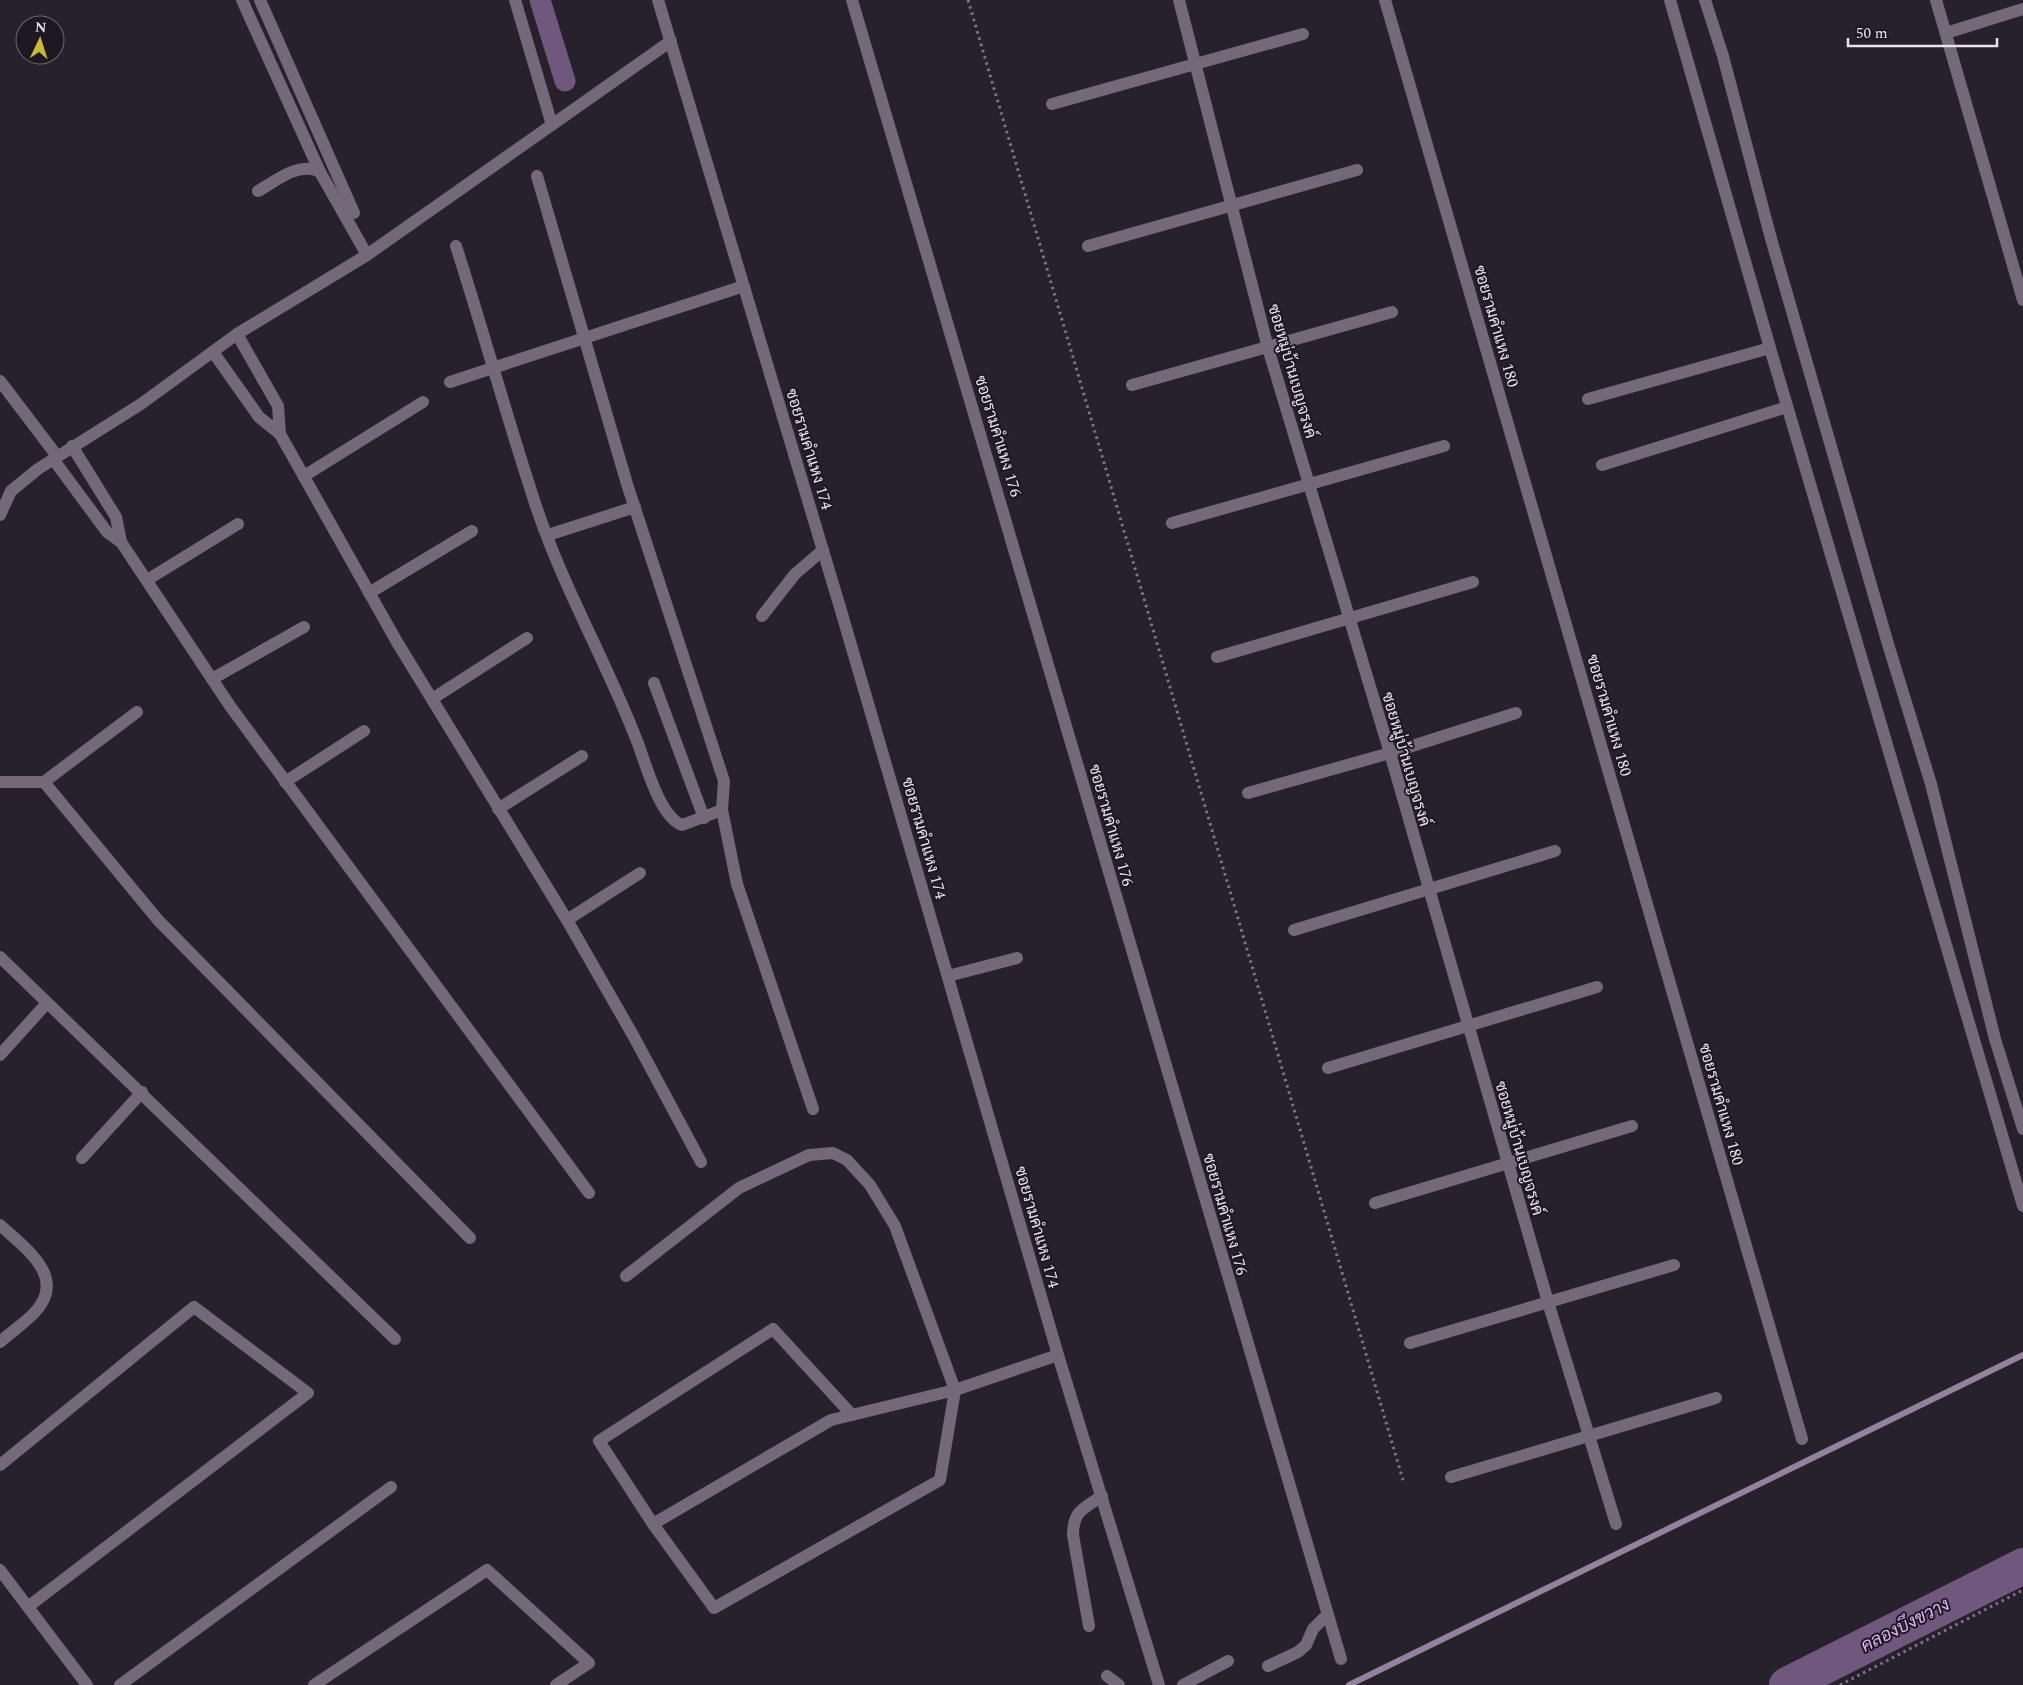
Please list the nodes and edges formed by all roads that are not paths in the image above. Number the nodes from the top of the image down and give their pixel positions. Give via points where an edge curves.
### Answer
1 (242, 0) edge
2 (260, 0) edge
3 (515, 0) edge
4 (658, 0) edge
5 (852, 0) edge
6 (1179, 0) edge
7 (1385, 0) edge
8 (1670, 0) edge
9 (1706, 0) edge
10 (1936, 0) edge
11 (2023, 9) edge
12 (1946, 33) junction
13 (1304, 34) dead end
14 (671, 41) junction
15 (1194, 63) junction
16 (1052, 104) dead end
17 (552, 125) junction
18 (1357, 170) dead end
19 (320, 172) junction
20 (537, 176) dead end
21 (258, 191) dead end
22 (1230, 204) junction
23 (354, 213) dead end
24 (456, 246) dead end
25 (1088, 246) dead end
26 (367, 255) junction
27 (744, 286) junction
28 (2023, 300) edge
29 (1392, 312) dead end
30 (237, 334) junction
31 (584, 338) junction
32 (1268, 348) junction
33 (1770, 348) junction
34 (213, 352) junction
35 (494, 366) junction
36 (0, 381) edge
37 (450, 382) dead end
38 (1132, 385) dead end
39 (1588, 399) dead end
40 (424, 402) dead end
41 (1787, 407) junction
42 (280, 434) junction
43 (72, 446) junction
44 (1444, 446) dead end
45 (55, 458) junction
46 (1602, 465) dead end
47 (304, 476) junction
48 (1309, 483) junction
49 (635, 507) junction
50 (0, 515) edge
51 (1172, 523) dead end
52 (238, 524) dead end
53 (472, 531) dead end
54 (548, 535) junction
55 (121, 542) junction
56 (823, 550) junction
57 (147, 580) junction
58 (1473, 582) dead end
59 (369, 593) junction
60 (762, 616) dead end
61 (1349, 618) junction
62 (304, 628) dead end
63 (527, 638) dead end
64 (1217, 657) dead end
65 (212, 679) junction
66 (654, 683) dead end
67 (432, 699) junction
68 (137, 712) dead end
69 (1516, 712) dead end
70 (364, 731) dead end
71 (1390, 753) junction
72 (582, 756) dead end
73 (0, 782) edge
74 (44, 782) junction
75 (285, 782) junction
76 (1248, 793) dead end
77 (498, 809) junction
78 (722, 810) junction
79 (704, 818) junction
80 (1555, 851) dead end
81 (640, 873) dead end
82 (1427, 889) junction
83 (567, 920) junction
84 (1294, 930) dead end
85 (0, 957) edge
86 (1017, 958) dead end
87 (948, 976) junction
88 (1597, 987) dead end
89 (47, 1003) junction
90 (1468, 1026) junction
91 (0, 1054) edge
92 (1328, 1068) dead end
93 (142, 1092) junction
94 (813, 1108) dead end
95 (1632, 1126) dead end
96 (2023, 1129) edge
97 (82, 1158) dead end
98 (701, 1162) dead end
99 (1507, 1163) junction
100 (588, 1193) dead end
101 (1375, 1203) dead end
102 (2023, 1206) edge
103 (0, 1224) edge
104 (470, 1238) dead end
105 (1674, 1265) dead end
106 (626, 1276) dead end
107 (1548, 1302) junction
108 (395, 1339) dead end
109 (0, 1342) edge
110 (1410, 1343) dead end
111 (1058, 1355) junction
112 (955, 1390) junction
113 (1716, 1398) dead end
114 (852, 1415) junction
115 (1589, 1434) junction
116 (1802, 1438) dead end
117 (0, 1465) edge
118 (1451, 1477) dead end
119 (391, 1487) dead end
120 (1102, 1496) junction
121 (653, 1524) junction
122 (1616, 1524) dead end
123 (0, 1570) edge
124 (29, 1606) junction
125 (1327, 1615) junction
126 (1089, 1626) dead end
127 (1341, 1660) dead end
128 (1228, 1661) dead end
129 (1268, 1666) dead end
130 (1108, 1676) dead end
131 (88, 1685) edge
132 (120, 1685) edge
133 (314, 1685) edge
134 (556, 1685) edge
135 (1119, 1685) edge
136 (1159, 1685) edge
137 (1183, 1685) edge

1 - 19 street
2 - 23 street
3 - 17 street
4 - 14 street, ซอยรามคำแหง 174
5 - 125 street, ซอยรามคำแหง 176
6 - 15 street, ซอยหมู่บ้านเบญจรงค์
7 - 116 street, ซอยรามคำแหง 180
8 - 33 street
9 - 96 street via 1775,254 1931,784 1995,1038
10 - 12 street
11 - 12 street
12 - 28 street
13 - 15 street
14 - 17 street
14 - 27 street, ซอยรามคำแหง 174
15 - 16 street
15 - 22 street, ซอยหมู่บ้านเบญจรงค์
17 - 26 street
18 - 22 street
19 - 21 street via 312,167 299,168
19 - 26 street
20 - 31 street
22 - 25 street
22 - 32 street, ซอยหมู่บ้านเบญจรงค์
24 - 35 street
26 - 30 street
27 - 31 street
27 - 56 street, ซอยรามคำแหง 174
29 - 32 street
30 - 34 street
30 - 42 street via 278,406
31 - 35 street
31 - 49 street
32 - 38 street
32 - 48 street, ซอยหมู่บ้านเบญจรงค์
33 - 39 street
33 - 41 street
34 - 42 street via 259,417
34 - 43 street via 141,404
35 - 37 street
35 - 54 street via 537,510
36 - 45 street
40 - 47 street
41 - 46 street
41 - 102 street
42 - 47 street
43 - 45 street
43 - 55 street via 116,517
44 - 48 street
45 - 50 street via 11,491
45 - 55 street via 107,532
47 - 59 street
48 - 51 street
48 - 61 street, ซอยหมู่บ้านเบญจรงค์
49 - 54 street
49 - 78 street via 724,781
52 - 57 street
53 - 59 street
54 - 79 street via 667,814 682,825
55 - 57 street
56 - 60 street via 795,574
56 - 87 street, ซอยรามคำแหง 174
57 - 65 street
58 - 61 street
59 - 67 street
61 - 64 street
61 - 71 street, ซอยหมู่บ้านเบญจรงค์
62 - 65 street
63 - 67 street
65 - 75 street
66 - 79 street
67 - 77 street
68 - 74 street
69 - 71 street
70 - 75 street
71 - 76 street
71 - 82 street, ซอยหมู่บ้านเบญจรงค์
72 - 77 street
73 - 74 street
74 - 104 street via 158,920
75 - 100 street
77 - 83 street
78 - 79 street
78 - 94 street via 738,884
80 - 82 street
81 - 83 street
82 - 84 street
82 - 90 street, ซอยหมู่บ้านเบญจรงค์
83 - 98 street
85 - 89 street
86 - 87 street
87 - 111 street, ซอยรามคำแหง 174
88 - 90 street
89 - 91 street
89 - 93 street
90 - 92 street
90 - 99 street, ซอยหมู่บ้านเบญจรงค์
93 - 97 street
93 - 108 street
95 - 99 street
99 - 101 street
99 - 107 street, ซอยหมู่บ้านเบญจรงค์
103 - 109 street via 37,1260 46,1274 47,1286 36,1311
105 - 107 street
106 - 112 street via 739,1188 809,1155 833,1153 847,1160 870,1185 895,1226
107 - 110 street
107 - 115 street, ซอยหมู่บ้านเบญจรงค์
111 - 112 street
111 - 120 street, ซอยรามคำแหง 174
112 - 114 street
112 - 121 street via 940,1480 714,1608
113 - 115 street
114 - 121 street via 831,1420
114 - 121 street via 773,1329 599,1442
115 - 118 street
115 - 122 street, ซอยหมู่บ้านเบญจรงค์
117 - 124 street via 194,1307 308,1393
119 - 132 street
120 - 126 street via 1079,1511 1073,1520
120 - 136 street, ซอยรามคำแหง 174
123 - 124 street
124 - 131 street
125 - 127 street, ซอยรามคำแหง 176
125 - 129 street via 1298,1652
128 - 137 street
130 - 135 street
133 - 134 street via 487,1570 589,1663

